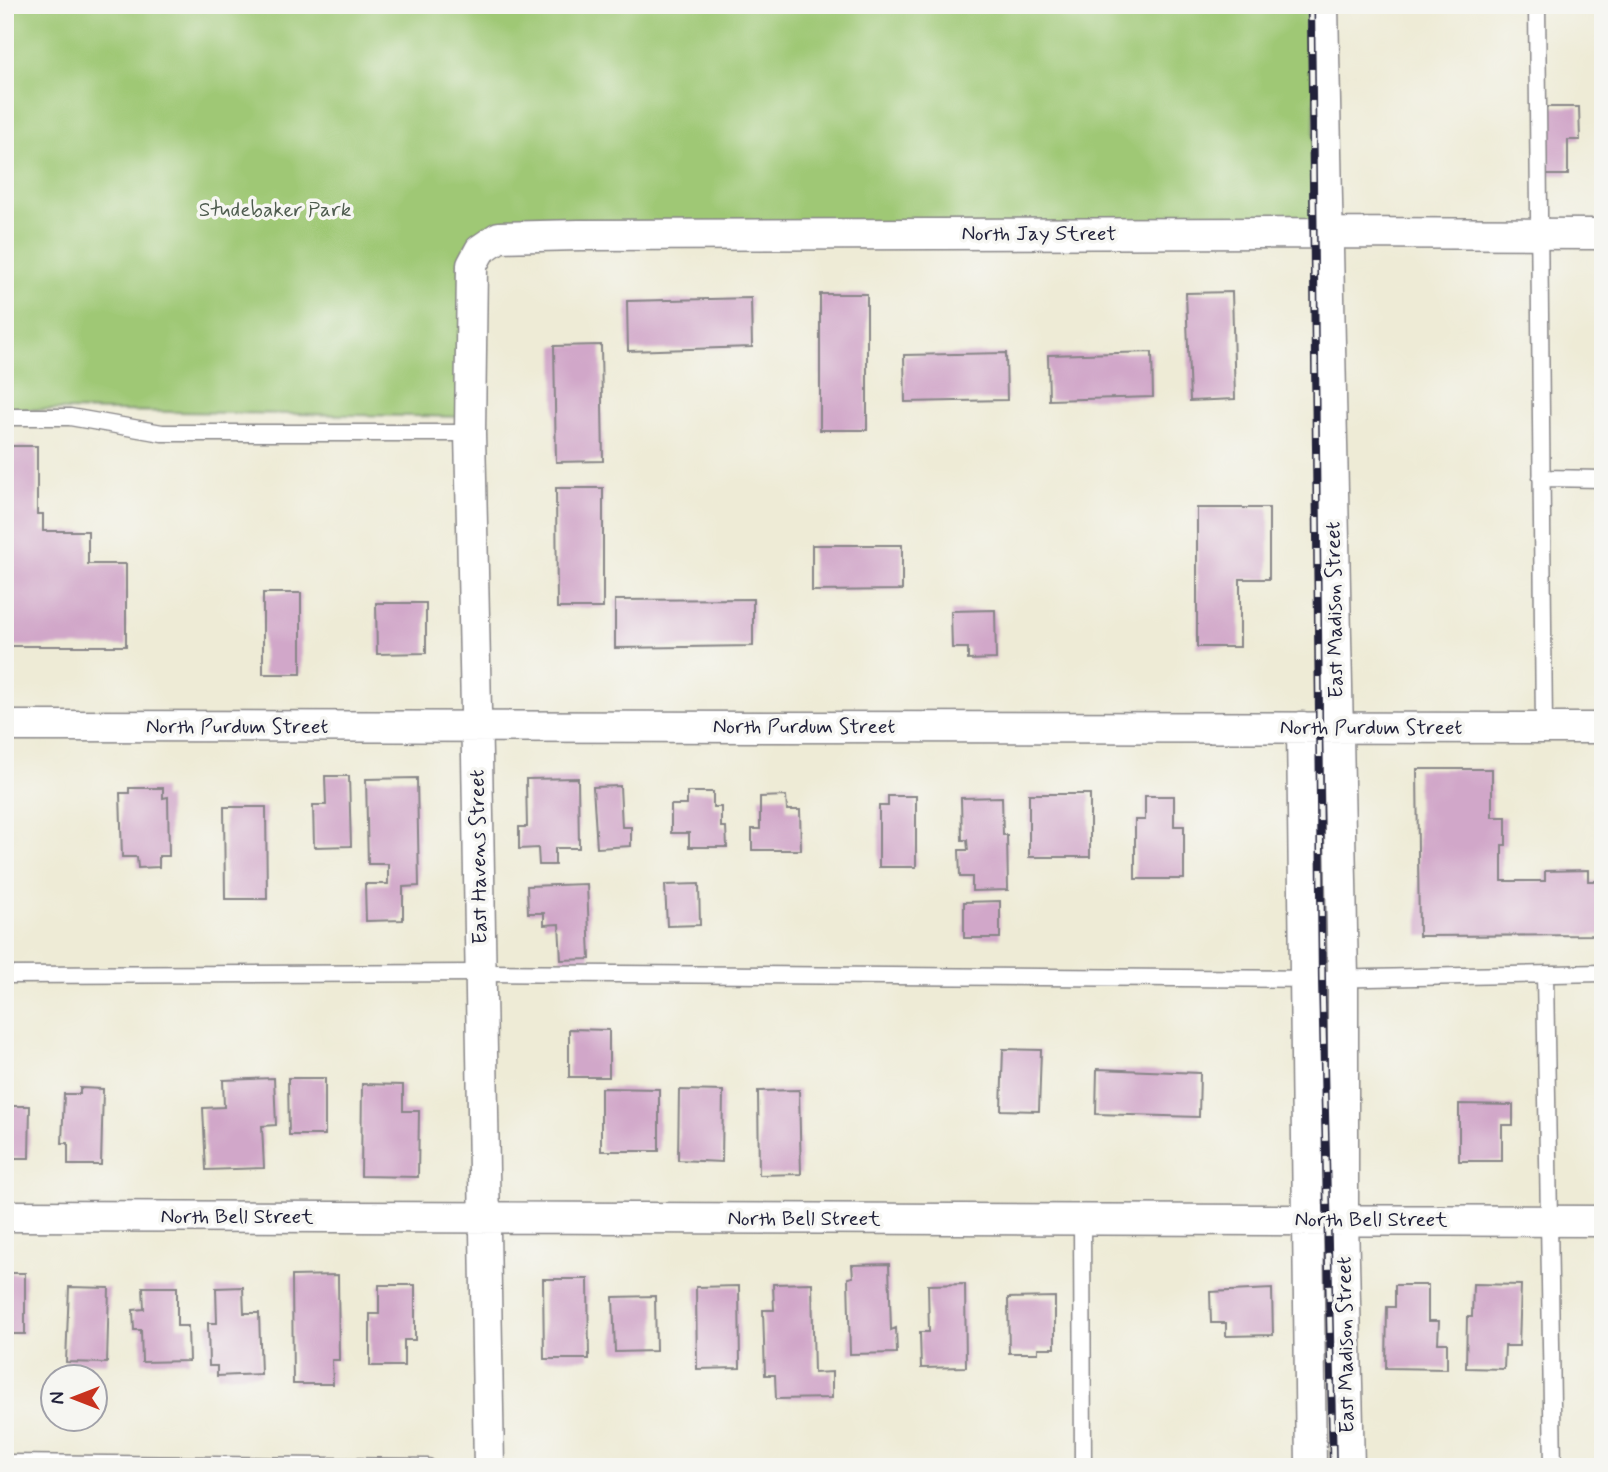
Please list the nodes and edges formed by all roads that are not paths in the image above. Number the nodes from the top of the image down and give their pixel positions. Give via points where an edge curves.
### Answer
1 (1323, 5) edge
2 (1537, 5) edge
3 (1328, 233) junction
4 (1539, 234) junction
5 (1603, 234) edge
6 (480, 250) joint
7 (5, 418) edge
8 (470, 433) junction
9 (1541, 478) junction
10 (1603, 479) edge
11 (5, 726) edge
12 (477, 727) junction
13 (1301, 727) junction
14 (1337, 728) junction
15 (1544, 728) junction
16 (1603, 728) edge
17 (481, 973) junction
18 (1603, 973) edge
19 (1545, 974) junction
20 (5, 975) edge
21 (1343, 978) junction
22 (1304, 979) junction
23 (5, 1216) edge
24 (484, 1218) junction
25 (1082, 1220) junction
26 (1343, 1220) junction
27 (1548, 1220) junction
28 (1306, 1221) junction
29 (1603, 1221) edge
30 (5, 1463) edge
31 (428, 1467) edge
32 (489, 1467) edge
33 (1083, 1467) edge
34 (1311, 1467) edge
35 (1349, 1467) edge
36 (1553, 1467) edge

1 - 3 street, East Madison Street
2 - 4 lane
3 - 4 street, North Jay Street
3 - 6 street, North Jay Street via 579,234 499,237
3 - 14 street, East Madison Street
4 - 5 street, North Jay Street
4 - 9 lane
6 - 8 street, East Havens Street via 472,265
7 - 8 lane via 70,417 162,433
8 - 12 street, East Havens Street
9 - 10 lane
9 - 15 lane
11 - 12 street, North Purdum Street
12 - 13 street, North Purdum Street
12 - 17 street, East Havens Street
13 - 14 street, North Purdum Street
13 - 22 street, East Madison Street
14 - 15 street, North Purdum Street
14 - 21 street, East Madison Street
15 - 16 street, North Purdum Street
17 - 20 lane
17 - 22 lane
17 - 24 street, East Havens Street
18 - 19 lane
19 - 21 lane
19 - 27 lane
21 - 22 lane
21 - 26 street, East Madison Street
22 - 28 street, East Madison Street
23 - 24 street, North Bell Street
24 - 25 street, North Bell Street
24 - 32 street, East Havens Street
25 - 28 street, North Bell Street
25 - 33 lane
26 - 27 street, North Bell Street
26 - 28 street, North Bell Street
26 - 35 street, East Madison Street
27 - 29 street, North Bell Street
27 - 36 lane
28 - 34 street, East Madison Street
30 - 31 lane

